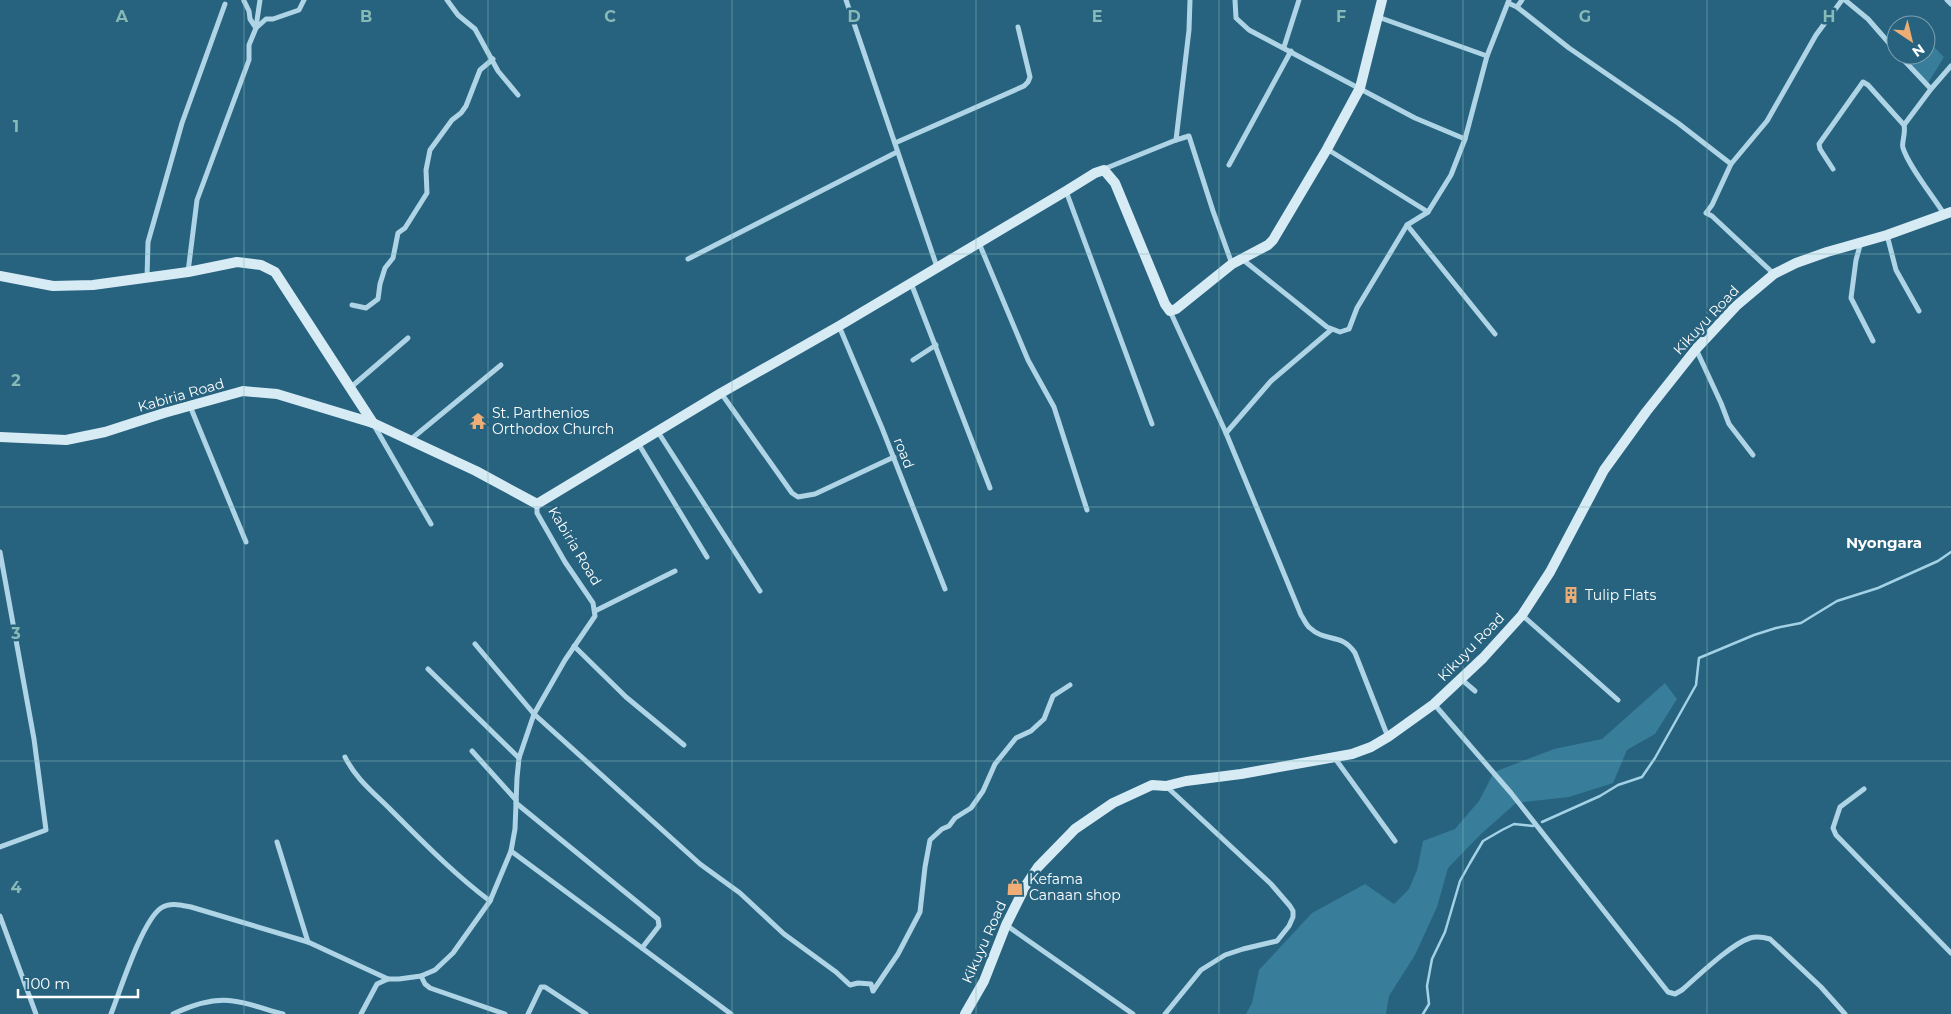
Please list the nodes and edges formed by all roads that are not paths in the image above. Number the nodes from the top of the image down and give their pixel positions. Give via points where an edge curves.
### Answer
1 (244, 0) edge
2 (260, 0) edge
3 (304, 0) edge
4 (447, 0) edge
5 (846, 0) edge
6 (1190, 0) edge
7 (1235, 0) edge
8 (1299, 0) edge
9 (1382, 0) edge
10 (1522, 0) edge
11 (1844, 0) edge
12 (1947, 0) edge
13 (1509, 2) edge
14 (224, 4) dead end
15 (1951, 4) edge
16 (1517, 7) junction
17 (1378, 17) junction
18 (1018, 27) dead end
19 (256, 28) junction
20 (1886, 40) edge
21 (1284, 47) junction
22 (1291, 51) junction
23 (1487, 56) junction
24 (493, 58) junction
25 (1908, 65) edge
26 (1951, 66) edge
27 (1360, 88) junction
28 (1931, 89) junction
29 (518, 95) dead end
30 (1904, 125) junction
31 (1465, 139) junction
32 (1176, 140) junction
33 (895, 143) junction
34 (1327, 149) junction
35 (897, 152) junction
36 (1730, 164) junction
37 (1228, 165) dead end
38 (1833, 169) dead end
39 (1104, 170) junction
40 (1066, 192) junction
41 (1428, 212) junction
42 (1948, 213) edge
43 (1407, 225) junction
44 (1887, 235) junction
45 (978, 242) junction
46 (1862, 242) junction
47 (688, 259) dead end
48 (1237, 262) junction
49 (937, 267) junction
50 (188, 272) junction
51 (1774, 274) junction
52 (0, 276) edge
53 (147, 278) junction
54 (911, 283) junction
55 (352, 305) dead end
56 (1170, 311) junction
57 (1919, 311) dead end
58 (839, 326) junction
59 (1331, 330) junction
60 (1495, 334) dead end
61 (408, 338) dead end
62 (1873, 341) dead end
63 (936, 345) junction
64 (1696, 349) junction
65 (913, 360) dead end
66 (501, 365) dead end
67 (350, 388) junction
68 (721, 393) junction
69 (190, 406) junction
70 (373, 424) junction
71 (1152, 424) dead end
72 (658, 432) junction
73 (1226, 433) junction
74 (0, 437) edge
75 (410, 440) junction
76 (638, 443) junction
77 (1753, 455) dead end
78 (894, 457) junction
79 (990, 488) dead end
80 (537, 504) junction
81 (1087, 510) dead end
82 (430, 524) dead end
83 (246, 542) dead end
84 (0, 552) edge
85 (708, 557) dead end
86 (675, 571) dead end
87 (944, 589) dead end
88 (760, 591) dead end
89 (595, 611) junction
90 (1522, 614) junction
91 (475, 644) dead end
92 (574, 646) junction
93 (428, 669) dead end
94 (1461, 679) junction
95 (1070, 685) dead end
96 (1475, 691) dead end
97 (1618, 700) dead end
98 (1434, 704) junction
99 (534, 714) junction
100 (1388, 738) junction
101 (684, 746) dead end
102 (472, 751) dead end
103 (344, 757) dead end
104 (1334, 757) junction
105 (519, 758) junction
106 (1166, 786) junction
107 (1864, 789) dead end
108 (516, 801) junction
109 (1395, 841) dead end
110 (277, 842) dead end
111 (0, 847) edge
112 (511, 851) junction
113 (490, 901) junction
114 (0, 916) edge
115 (1006, 925) junction
116 (308, 942) junction
117 (642, 948) junction
118 (1951, 953) edge
119 (421, 976) junction
120 (388, 979) junction
121 (257, 1007) junction
122 (36, 1014) edge
123 (111, 1014) edge
124 (173, 1014) edge
125 (254, 1014) edge
126 (283, 1014) edge
127 (361, 1014) edge
128 (505, 1014) edge
129 (528, 1014) edge
130 (586, 1014) edge
131 (731, 1014) edge
132 (964, 1014) edge
133 (1133, 1014) edge
134 (1165, 1014) edge
135 (1845, 1014) edge

1 - 19 street
2 - 19 street
3 - 19 street via 299,10 266,19
4 - 24 street via 458,15 475,29
5 - 33 street
6 - 32 street
7 - 21 street via 1239,22
8 - 21 street
9 - 17 main road
10 - 16 street
11 - 20 street via 1868,19
11 - 36 street via 1816,35 1767,121
12 - 15 street
13 - 16 street
13 - 23 street
14 - 53 street via 182,122 148,242
16 - 36 street
17 - 23 street
17 - 27 main road
18 - 33 street via 1030,77 1024,86
19 - 50 street via 249,45 249,60 197,200
21 - 22 street
22 - 27 street
22 - 37 street
23 - 31 street
24 - 29 street via 498,71
24 - 55 street via 480,70 466,106 430,150 426,170 427,193 405,228 398,233 378,299 366,308
25 - 28 street
26 - 28 street
27 - 31 street via 1415,118
27 - 34 main road
28 - 30 street
30 - 38 street via 1863,82 1820,144 1820,150
30 - 42 street via 1906,135 1902,147
31 - 41 street via 1451,175
32 - 39 street
32 - 48 street via 1187,136 1191,138 1213,211
33 - 35 street
34 - 41 street
34 - 48 main road via 1273,240 1268,246
35 - 47 street
35 - 49 street
36 - 51 street via 1706,213
39 - 40 main road via 1095,172
39 - 56 main road via 1115,183
40 - 45 main road
40 - 71 street
41 - 43 street
42 - 44 main road, Kikuyu Road
43 - 59 street via 1356,308 1349,329
43 - 60 street
44 - 46 main road, Kikuyu Road
44 - 57 street via 1896,270
45 - 49 main road
45 - 81 street via 1028,360 1054,407
46 - 51 main road, Kikuyu Road via 1796,263
46 - 62 street via 1851,298
48 - 56 main road
48 - 59 street
49 - 54 main road
50 - 53 main road
50 - 67 main road via 237,262 261,265 275,272
51 - 64 main road, Kikuyu Road via 1736,306
52 - 53 main road via 53,286
54 - 58 main road
54 - 63 street
56 - 73 street
58 - 68 main road
58 - 78 street, road
59 - 73 street via 1271,381
61 - 67 street
63 - 65 street
63 - 79 street
64 - 77 street via 1729,424
64 - 90 main road, Kikuyu Road via 1604,470 1550,572
66 - 75 street
67 - 70 main road
68 - 72 main road
68 - 78 street via 798,497 815,494
69 - 70 main road, Kabiria Road via 243,391 277,394
69 - 74 main road, Kabiria Road via 105,432 66,440
69 - 83 street
70 - 75 main road, Kabiria Road
70 - 82 street
72 - 76 main road
72 - 88 street
73 - 100 street via 1301,615 1320,635 1342,640 1356,653
75 - 80 main road, Kabiria Road
76 - 80 main road
76 - 85 street
78 - 87 street, road
80 - 89 street, Kabiria Road via 537,513 594,603
84 - 111 street via 34,738 46,830
86 - 89 street
89 - 92 street
90 - 94 main road, Kikuyu Road
90 - 97 street
91 - 99 street
92 - 99 street
92 - 101 street via 626,697
93 - 105 street
94 - 96 street
94 - 98 main road, Kikuyu Road
95 - 99 street via 1053,696 1044,719 1031,731 1016,738 995,764 983,791 970,808 930,840 920,912 898,954 873,991 871,984 850,985 784,934 740,893 700,864
98 - 100 main road, Kikuyu Road
98 - 135 street via 1511,793 1668,992 1675,994 1682,990 1734,946 1759,936 1770,939 1822,987
99 - 105 street
100 - 104 main road, Kikuyu Road via 1352,754
102 - 108 street
103 - 113 street via 362,783 441,860
104 - 106 main road, Kikuyu Road
104 - 109 street
105 - 108 street
106 - 115 main road, Kikuyu Road via 1152,785 1112,803 1075,830 1038,867
106 - 134 street via 1272,884 1293,911 1293,917 1277,941 1225,955 1201,970
107 - 118 street via 1840,807 1833,828 1836,835
108 - 112 street via 516,830
108 - 117 street via 658,919 659,926
110 - 116 street
112 - 113 street
112 - 117 street
113 - 119 street via 453,953 435,970
114 - 122 street
115 - 132 main road, Kikuyu Road via 984,981
115 - 133 street
116 - 120 street
116 - 123 street via 191,907 174,904 161,908 137,944
117 - 131 street
119 - 120 street
119 - 128 street via 430,988
120 - 127 street via 377,984
121 - 124 street via 232,1000 216,1001 187,1007
121 - 125 street
121 - 126 street
129 - 130 street via 539,989 545,987

